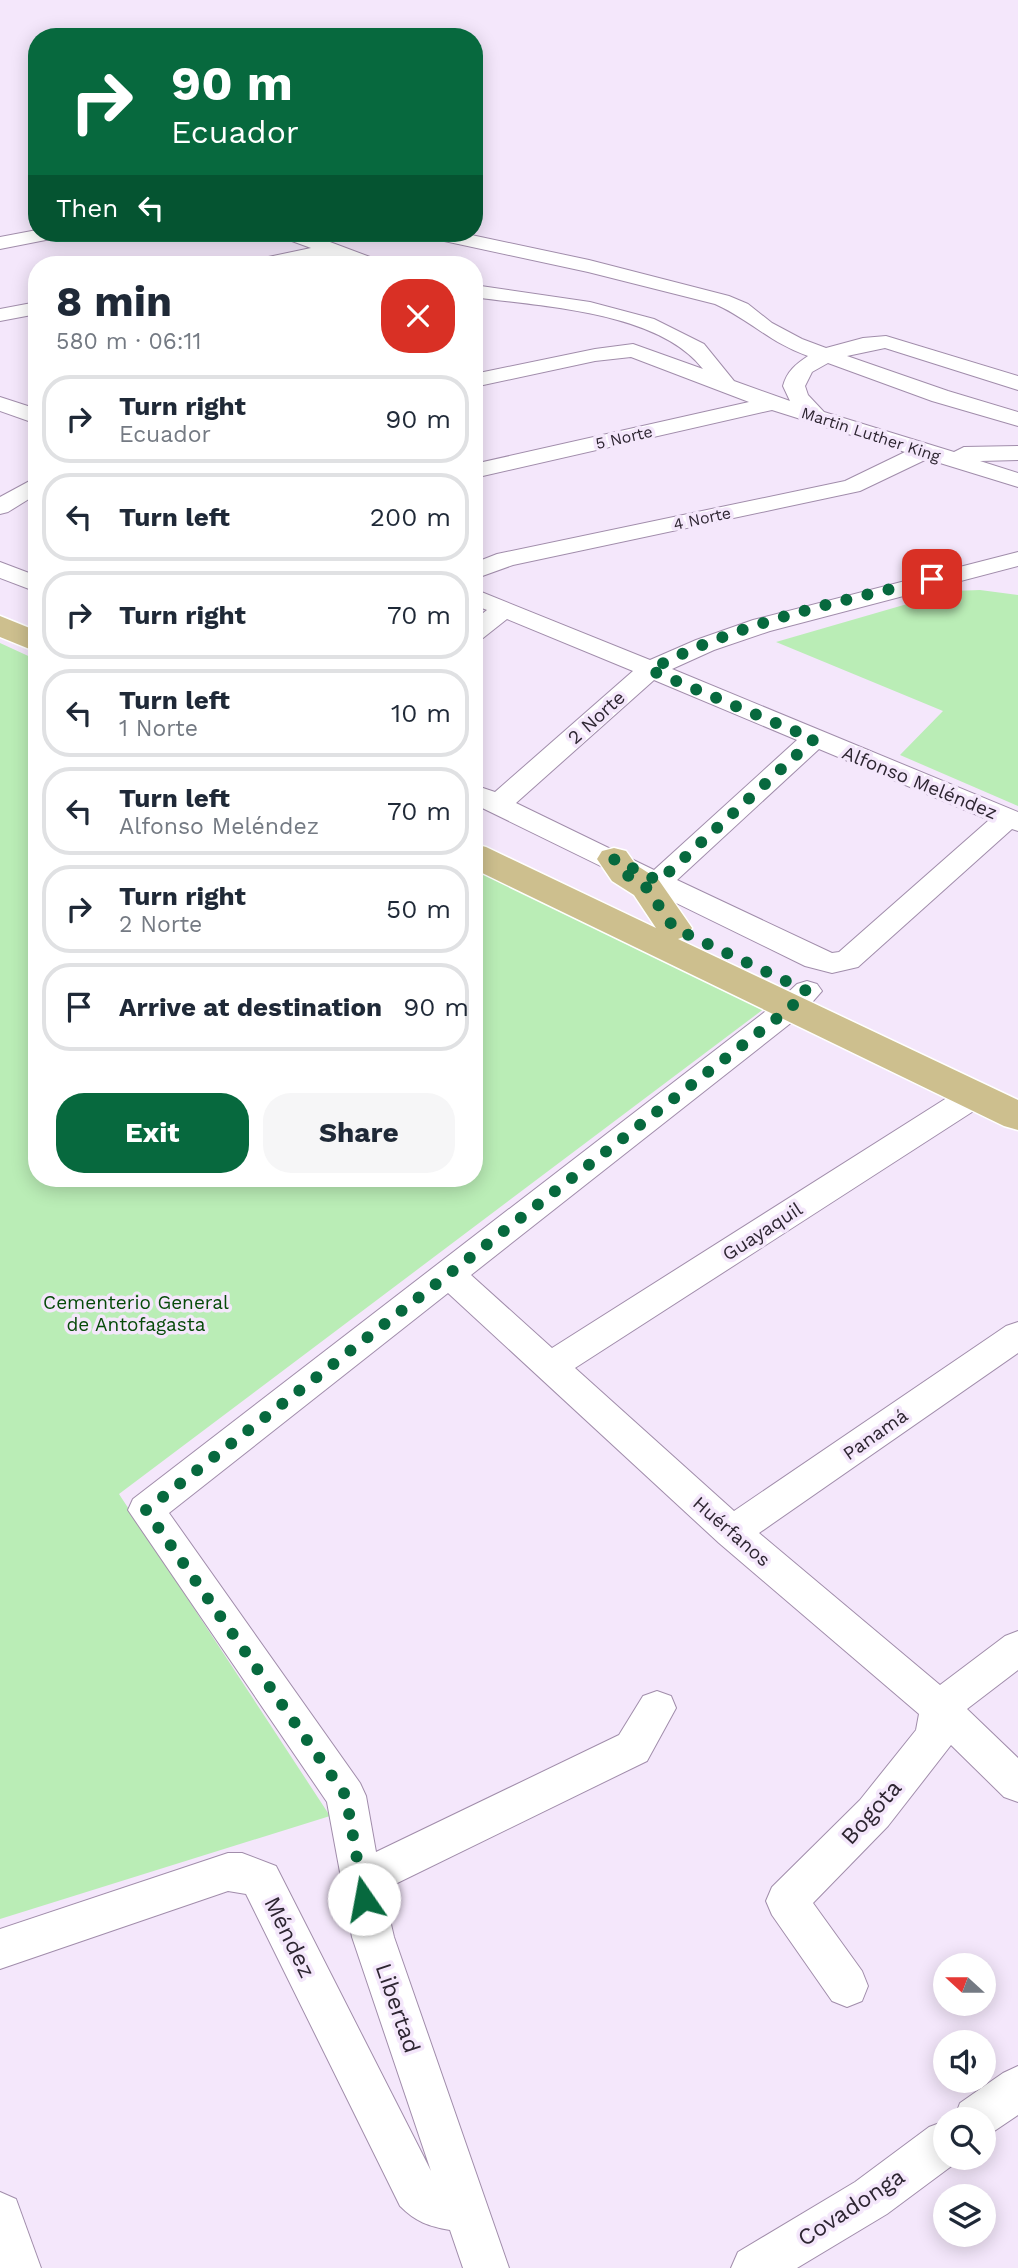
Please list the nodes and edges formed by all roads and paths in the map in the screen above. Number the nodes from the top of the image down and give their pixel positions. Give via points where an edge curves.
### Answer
1 (28, 238) edge
2 (312, 242) edge
3 (477, 242) edge
4 (0, 243) edge
5 (334, 250) junction
6 (303, 256) edge
7 (350, 256) edge
8 (483, 292) edge
9 (483, 303) edge
10 (570, 306) junction
11 (28, 310) edge
12 (0, 315) edge
13 (828, 356) junction
14 (483, 379) edge
15 (1018, 383) edge
16 (725, 384) junction
17 (24, 393) dead end
18 (0, 398) edge
19 (773, 403) junction
20 (0, 404) edge
21 (28, 414) edge
22 (816, 416) junction
23 (1018, 419) edge
24 (932, 453) junction
25 (1018, 453) edge
26 (483, 469) edge
27 (1018, 480) edge
28 (28, 490) edge
29 (0, 507) edge
30 (1018, 559) edge
31 (483, 568) edge
32 (0, 569) edge
33 (946, 576) junction
34 (28, 581) edge
35 (1018, 582) edge
36 (483, 599) edge
37 (0, 604) edge
38 (505, 608) junction
39 (28, 617) edge
40 (0, 625) edge
41 (483, 626) edge
42 (28, 639) edge
43 (650, 670) junction
44 (814, 739) junction
45 (486, 799) edge
46 (1013, 820) edge
47 (483, 836) edge
48 (483, 859) edge
49 (614, 859) junction
50 (659, 881) junction
51 (674, 928) junction
52 (798, 999) junction
53 (1018, 1092) edge
54 (975, 1095) junction
55 (1018, 1115) edge
56 (450, 1275) junction
57 (1018, 1335) edge
58 (549, 1367) junction
59 (732, 1532) junction
60 (1018, 1648) edge
61 (657, 1708) dead end
62 (939, 1708) junction
63 (1018, 1784) edge
64 (360, 1880) junction
65 (0, 1950) edge
66 (847, 1986) dead end
67 (1018, 2088) edge
68 (992, 2107) edge
69 (933, 2152) edge
70 (466, 2210) junction
71 (0, 2215) edge
72 (18, 2268) edge
73 (486, 2268) edge
74 (754, 2268) edge

1 - 4 street
2 - 5 street
3 - 13 street via 722,300 794,344
5 - 6 street
5 - 7 street
8 - 10 street
9 - 10 street
10 - 16 street via 632,318 670,333 699,351
11 - 12 street
13 - 15 street via 866,342 886,342
13 - 22 street via 797,374 793,383 796,394
13 - 23 street
14 - 16 street, Martin Luther King via 634,350
16 - 19 street, Martin Luther King
17 - 18 street
19 - 22 street, Martin Luther King
19 - 26 street, 5 Norte
20 - 21 street
22 - 24 street, Martin Luther King
24 - 25 street
24 - 27 street, Martin Luther King
24 - 31 street, 4 Norte via 852,486 506,559
28 - 29 street
30 - 33 street, 2 Norte
32 - 34 street
33 - 35 street, 2 Norte
33 - 43 street, 2 Norte via 727,636
36 - 38 street, Alfonso Meléndez
37 - 39 main road
38 - 41 street
38 - 43 street, Alfonso Meléndez
40 - 42 main road
43 - 44 street, Alfonso Meléndez
43 - 45 street, 2 Norte
44 - 46 street, Alfonso Meléndez
44 - 50 street
45 - 49 street
46 - 50 street via 848,960 832,963 815,959
47 - 51 main road
48 - 52 main road
49 - 50 street
49 - 51 main road via 624,873 646,887
51 - 52 main road
52 - 53 main road
52 - 54 main road
52 - 56 street
54 - 55 main road
54 - 58 street, Guayaquil
56 - 58 street, Huérfanos
56 - 64 street, Libertad via 146,1510 346,1796
57 - 59 street, Panamá
58 - 59 street, Huérfanos
59 - 62 street, Huérfanos
60 - 62 street
61 - 64 street via 633,1748
62 - 63 street, Huérfanos
62 - 66 street, Bogota via 935,1736 874,1813 786,1901
64 - 70 street, Libertad via 373,1937
65 - 70 street, Méndez via 228,1872 261,1880 416,2190 430,2204
67 - 68 street
69 - 74 street, Covadonga via 871,2197
70 - 73 street, Libertad
71 - 72 street

